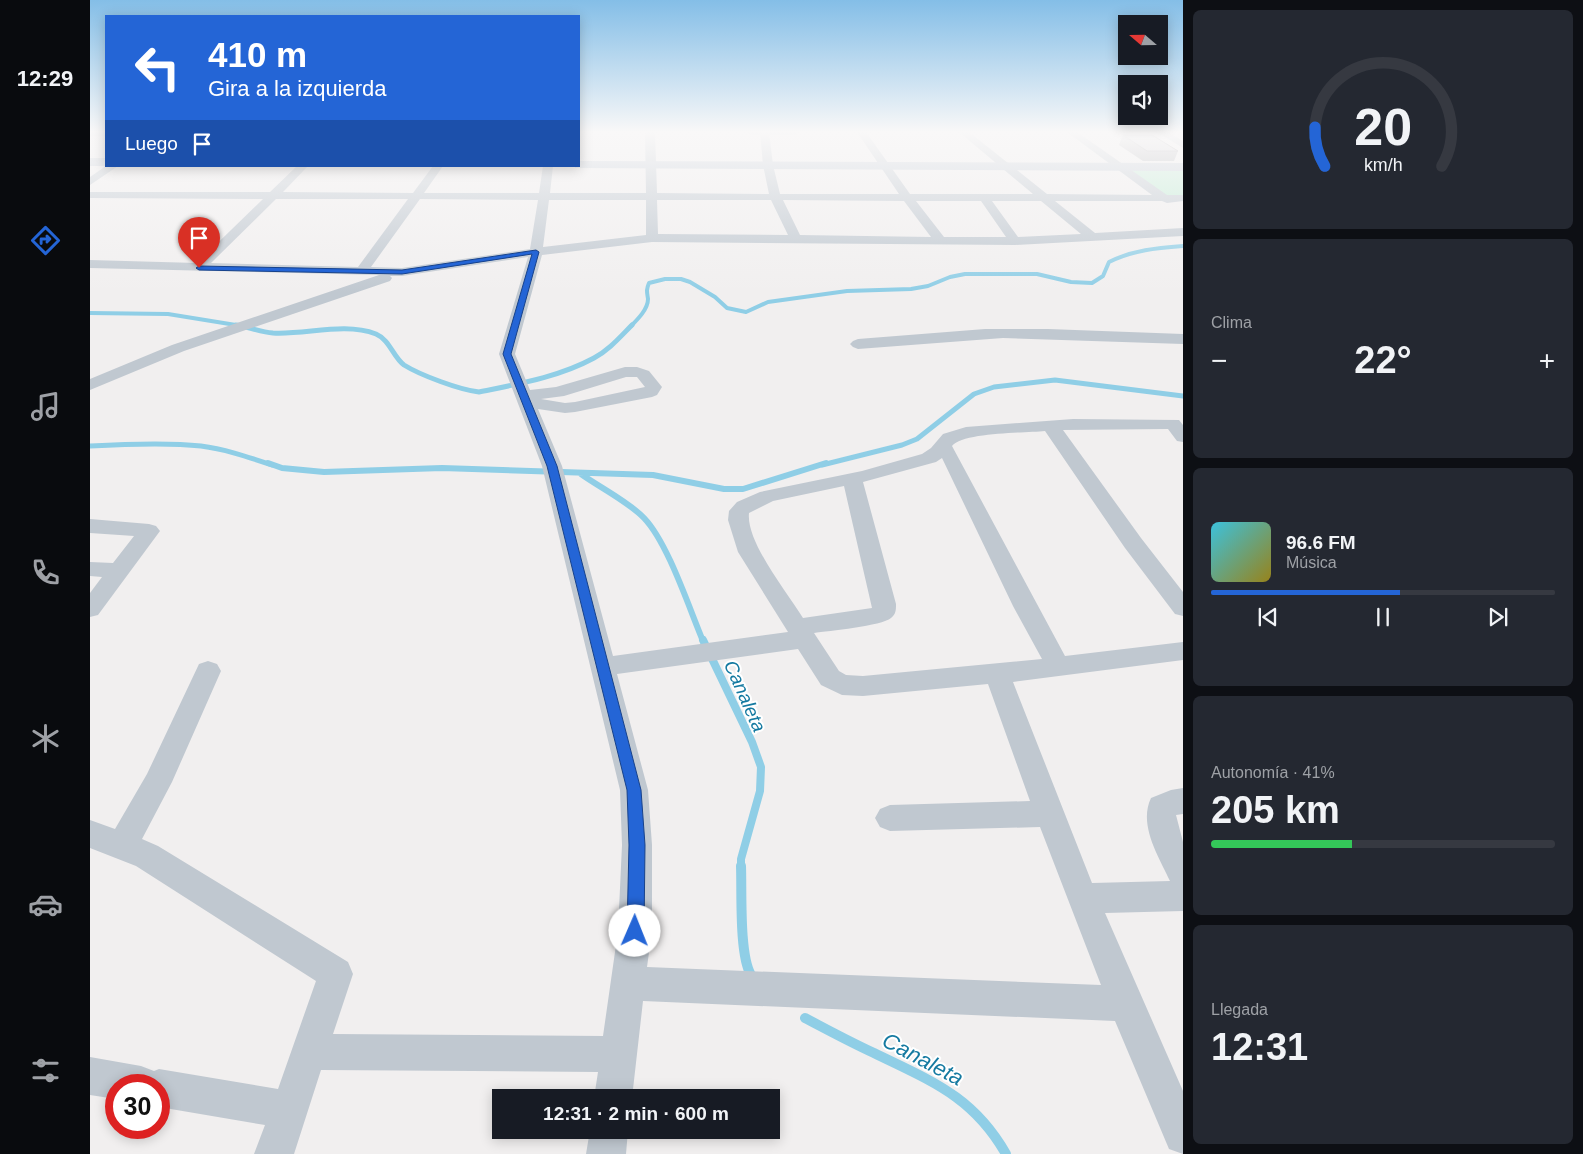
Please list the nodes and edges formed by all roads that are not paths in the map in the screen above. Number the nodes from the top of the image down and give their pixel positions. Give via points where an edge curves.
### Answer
1 (283, 186) edge
2 (423, 186) edge
3 (545, 186) edge
4 (651, 186) edge
5 (773, 186) edge
6 (899, 186) edge
7 (1028, 186) edge
8 (1148, 186) edge
9 (90, 195) edge
10 (273, 196) junction
11 (415, 196) junction
12 (544, 196) junction
13 (651, 196) junction
14 (775, 196) junction
15 (907, 197) junction
16 (984, 197) junction
17 (1042, 198) junction
18 (1164, 198) junction
19 (1183, 198) edge
20 (1183, 212) edge
21 (1183, 232) edge
22 (1091, 236) junction
23 (652, 238) junction
24 (796, 240) junction
25 (941, 241) junction
26 (1015, 241) junction
27 (536, 252) junction
28 (90, 264) edge
29 (199, 268) junction
30 (361, 272) junction
31 (402, 272) junction
32 (1183, 339) edge
33 (858, 344) dead end
34 (90, 385) edge
35 (521, 392) junction
36 (1050, 425) junction
37 (1183, 437) edge
38 (942, 446) junction
39 (852, 479) junction
40 (90, 526) edge
41 (90, 569) edge
42 (119, 571) junction
43 (1183, 608) edge
44 (90, 609) edge
45 (801, 633) junction
46 (1183, 650) edge
47 (1058, 666) junction
48 (603, 667) junction
49 (208, 671) dead end
50 (997, 674) junction
51 (1183, 801) edge
52 (1048, 814) junction
53 (890, 818) dead end
54 (106, 840) edge
55 (1183, 874) edge
56 (1183, 896) edge
57 (1083, 898) junction
58 (628, 983) junction
59 (1126, 1004) junction
60 (309, 1052) junction
61 (618, 1054) junction
62 (90, 1076) edge
63 (105, 1079) edge
64 (614, 1089) edge
65 (170, 1090) edge
66 (290, 1110) junction
67 (1183, 1135) edge
68 (608, 1139) edge
69 (274, 1154) edge
70 (606, 1154) edge

1 - 10 street
2 - 11 street
3 - 12 street
4 - 13 street
5 - 14 street
6 - 15 street
7 - 17 street
8 - 18 street
9 - 10 street
10 - 11 street
10 - 29 street
11 - 12 street
11 - 30 street
12 - 13 street
12 - 27 street
13 - 14 street
13 - 23 street
14 - 15 street
14 - 24 street
15 - 16 street
15 - 25 street
16 - 17 street
16 - 26 street
17 - 18 street
17 - 22 street
18 - 19 street
18 - 20 street
21 - 22 street
22 - 26 street
23 - 24 street
23 - 27 street
24 - 25 street
25 - 26 street
27 - 31 street
27 - 35 street via 507,354
28 - 29 street
29 - 30 street
30 - 31 street
31 - 34 street via 153,357
32 - 33 street via 972,333
35 - 35 street via 558,392 625,372 642,374 654,387 646,393 565,408
35 - 48 street via 553,472
36 - 37 street via 1173,424
36 - 38 street via 966,432 949,438
36 - 43 street
38 - 39 street via 929,458
38 - 47 street
39 - 45 street via 884,612
39 - 45 street via 767,496 739,511 738,520 749,552
40 - 42 street via 149,531
41 - 42 street
42 - 44 street
45 - 48 street
45 - 50 street via 830,678 842,685
46 - 47 street
47 - 50 street
48 - 58 street via 634,790 637,845 635,931
49 - 54 street via 140,818
50 - 52 street
51 - 55 street via 1161,807 1160,820
52 - 53 street
52 - 57 street
54 - 60 street via 147,856 336,974
56 - 57 street
57 - 59 street
58 - 59 street
58 - 61 street
59 - 67 street
60 - 61 street
60 - 66 street
61 - 64 street
62 - 63 street
65 - 66 street
66 - 69 street
68 - 70 street

